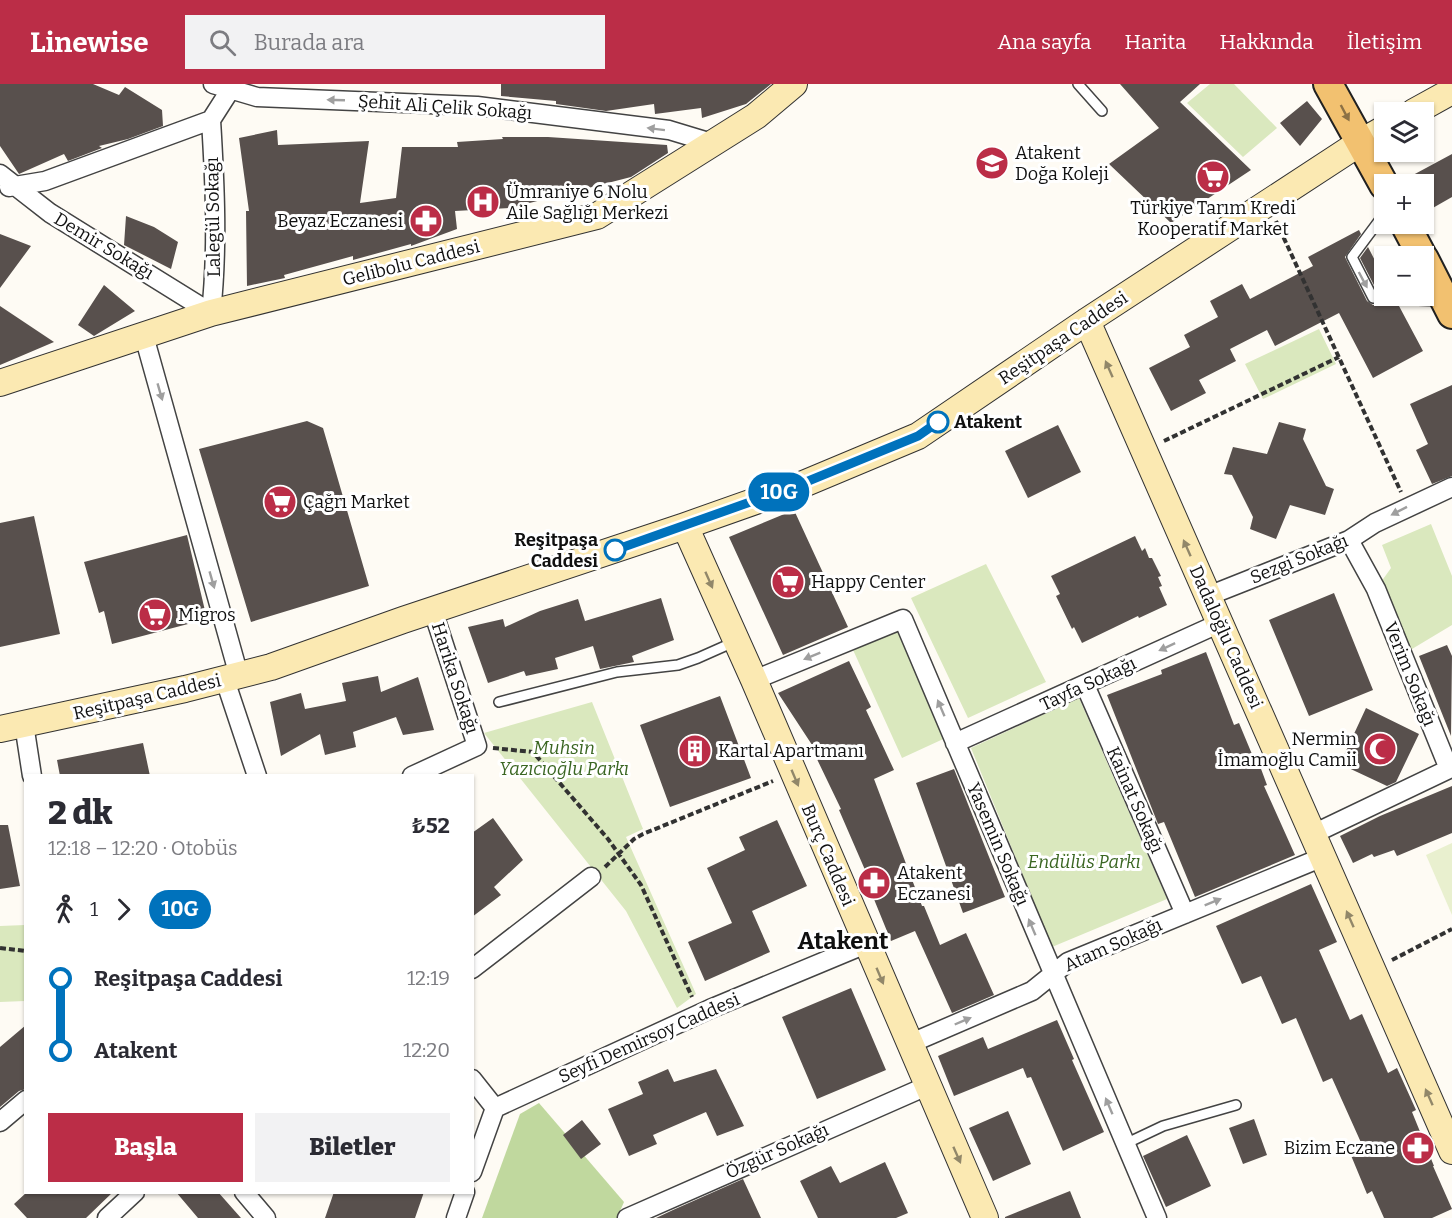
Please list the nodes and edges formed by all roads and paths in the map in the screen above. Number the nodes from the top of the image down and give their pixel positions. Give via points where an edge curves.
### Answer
1 (794, 84) edge
2 (1078, 84) edge
3 (1328, 84) edge
4 (226, 86) edge
5 (1452, 91) edge
6 (1432, 102) edge
7 (1102, 111) dead end
8 (211, 120) junction
9 (1373, 136) edge
10 (712, 143) junction
11 (0, 174) edge
12 (1382, 174) edge
13 (8, 187) edge
14 (1268, 203) junction
15 (1374, 227) edge
16 (1434, 279) edge
17 (1449, 308) edge
18 (212, 314) junction
19 (1088, 321) junction
20 (144, 336) junction
21 (1339, 357) junction
22 (0, 383) edge
23 (1145, 451) junction
24 (1452, 488) edge
25 (1408, 507) junction
26 (685, 526) junction
27 (1349, 540) junction
28 (1208, 596) junction
29 (433, 611) junction
30 (1220, 623) junction
31 (736, 641) junction
32 (232, 678) junction
33 (754, 680) junction
34 (1085, 686) junction
35 (499, 702) dead end
36 (12, 727) edge
37 (955, 744) junction
38 (477, 746) junction
39 (793, 773) junction
40 (31, 774) edge
41 (256, 774) edge
42 (416, 774) edge
43 (1318, 846) junction
44 (620, 854) junction
45 (591, 878) joint
46 (1185, 914) junction
47 (1452, 929) edge
48 (866, 944) junction
49 (0, 948) edge
50 (24, 951) edge
51 (474, 967) edge
52 (1372, 969) junction
53 (1052, 975) junction
54 (699, 1014) junction
55 (909, 1044) junction
56 (474, 1081) edge
57 (927, 1086) junction
58 (24, 1102) edge
59 (1236, 1106) dead end
60 (495, 1107) junction
61 (1446, 1121) edge
62 (0, 1122) edge
63 (1125, 1144) junction
64 (1452, 1151) edge
65 (474, 1166) edge
66 (133, 1194) edge
67 (246, 1194) edge
68 (464, 1194) edge
69 (656, 1212) edge
70 (980, 1216) edge
71 (107, 1218) edge
72 (266, 1218) edge
73 (456, 1218) edge
74 (627, 1218) edge
75 (1157, 1218) edge

1 - 10 street, Gelibolu Caddesi via 756,116
2 - 7 lane
3 -> 9 main road
4 - 8 street
10 -> 4 street, Şehit Ali Çelik Sokağı via 669,130 477,106 257,97
5 - 6 street
8 - 13 street via 45,181
8 - 18 street, Lalegül Sokağı via 215,183
9 - 12 main road
9 - 14 street, Reşitpaşa Caddesi
10 - 18 street, Gelibolu Caddesi via 597,216
11 - 13 street, Demir Sokağı
13 - 18 street, Demir Sokağı
14 - 19 street, Reşitpaşa Caddesi
14 - 21 path
15 -> 17 lane via 1352,257 1373,298
16 - 17 main road
18 - 20 street, Gelibolu Caddesi
23 -> 19 street, Dadaloğlu Caddesi
19 - 26 street, Reşitpaşa Caddesi via 918,436
20 - 22 street, Gelibolu Caddesi
20 -> 32 street
21 - 23 path
21 - 25 path
28 -> 23 street, Dadaloğlu Caddesi
24 - 25 street, Sezgi Sokağı
25 -> 27 street, Sezgi Sokağı
26 - 29 street, Reşitpaşa Caddesi
26 -> 31 street, Burç Caddesi
27 - 28 street, Sezgi Sokağı
27 - 43 street, Verim Sokağı via 1376,589 1449,769
28 - 30 street, Dadaloğlu Caddesi
29 - 32 street, Reşitpaşa Caddesi
29 - 38 street, Harika Sokağı
30 -> 34 street, Tayfa Sokağı
30 - 43 street, Dadaloğlu Caddesi
31 - 33 street, Burç Caddesi
31 - 35 lane via 678,665 617,672
32 - 36 street, Reşitpaşa Caddesi
32 - 41 street
37 -> 33 street, Yasemin Sokağı via 903,619
33 - 39 street, Burç Caddesi
34 - 37 street, Tayfa Sokağı
34 - 46 street, Kainat Sokağı
36 - 40 street
53 -> 37 street, Yasemin Sokağı
38 - 42 street, Harika Sokağı
38 - 44 path via 532,752
39 - 44 path via 642,834
39 -> 48 street, Burç Caddesi
46 -> 43 street, Atam Sokağı
52 -> 43 street, Dadaloğlu Caddesi
44 - 45 path
44 - 54 path via 641,885
45 - 51 street
46 - 53 street, Atam Sokağı via 1068,962
47 - 52 path
48 - 54 street, Seyfi Demirsoy Caddesi
48 -> 55 street, Burç Caddesi
49 - 50 path
61 -> 52 street, Dadaloğlu Caddesi
55 -> 53 street, Atam Sokağı via 1032,991
63 -> 53 street, Yasemin Sokağı
54 - 60 street, Seyfi Demirsoy Caddesi
55 - 57 street, Burç Caddesi
56 - 60 street
57 - 69 street, Özgür Sokağı
57 -> 70 street, Burç Caddesi
58 - 62 street
59 - 63 lane via 1163,1126
60 - 65 street
61 - 64 street, Dadaloğlu Caddesi
63 - 75 street, Yasemin Sokağı
66 - 71 street
67 - 72 street
68 - 73 street
69 - 74 street, Özgür Sokağı

